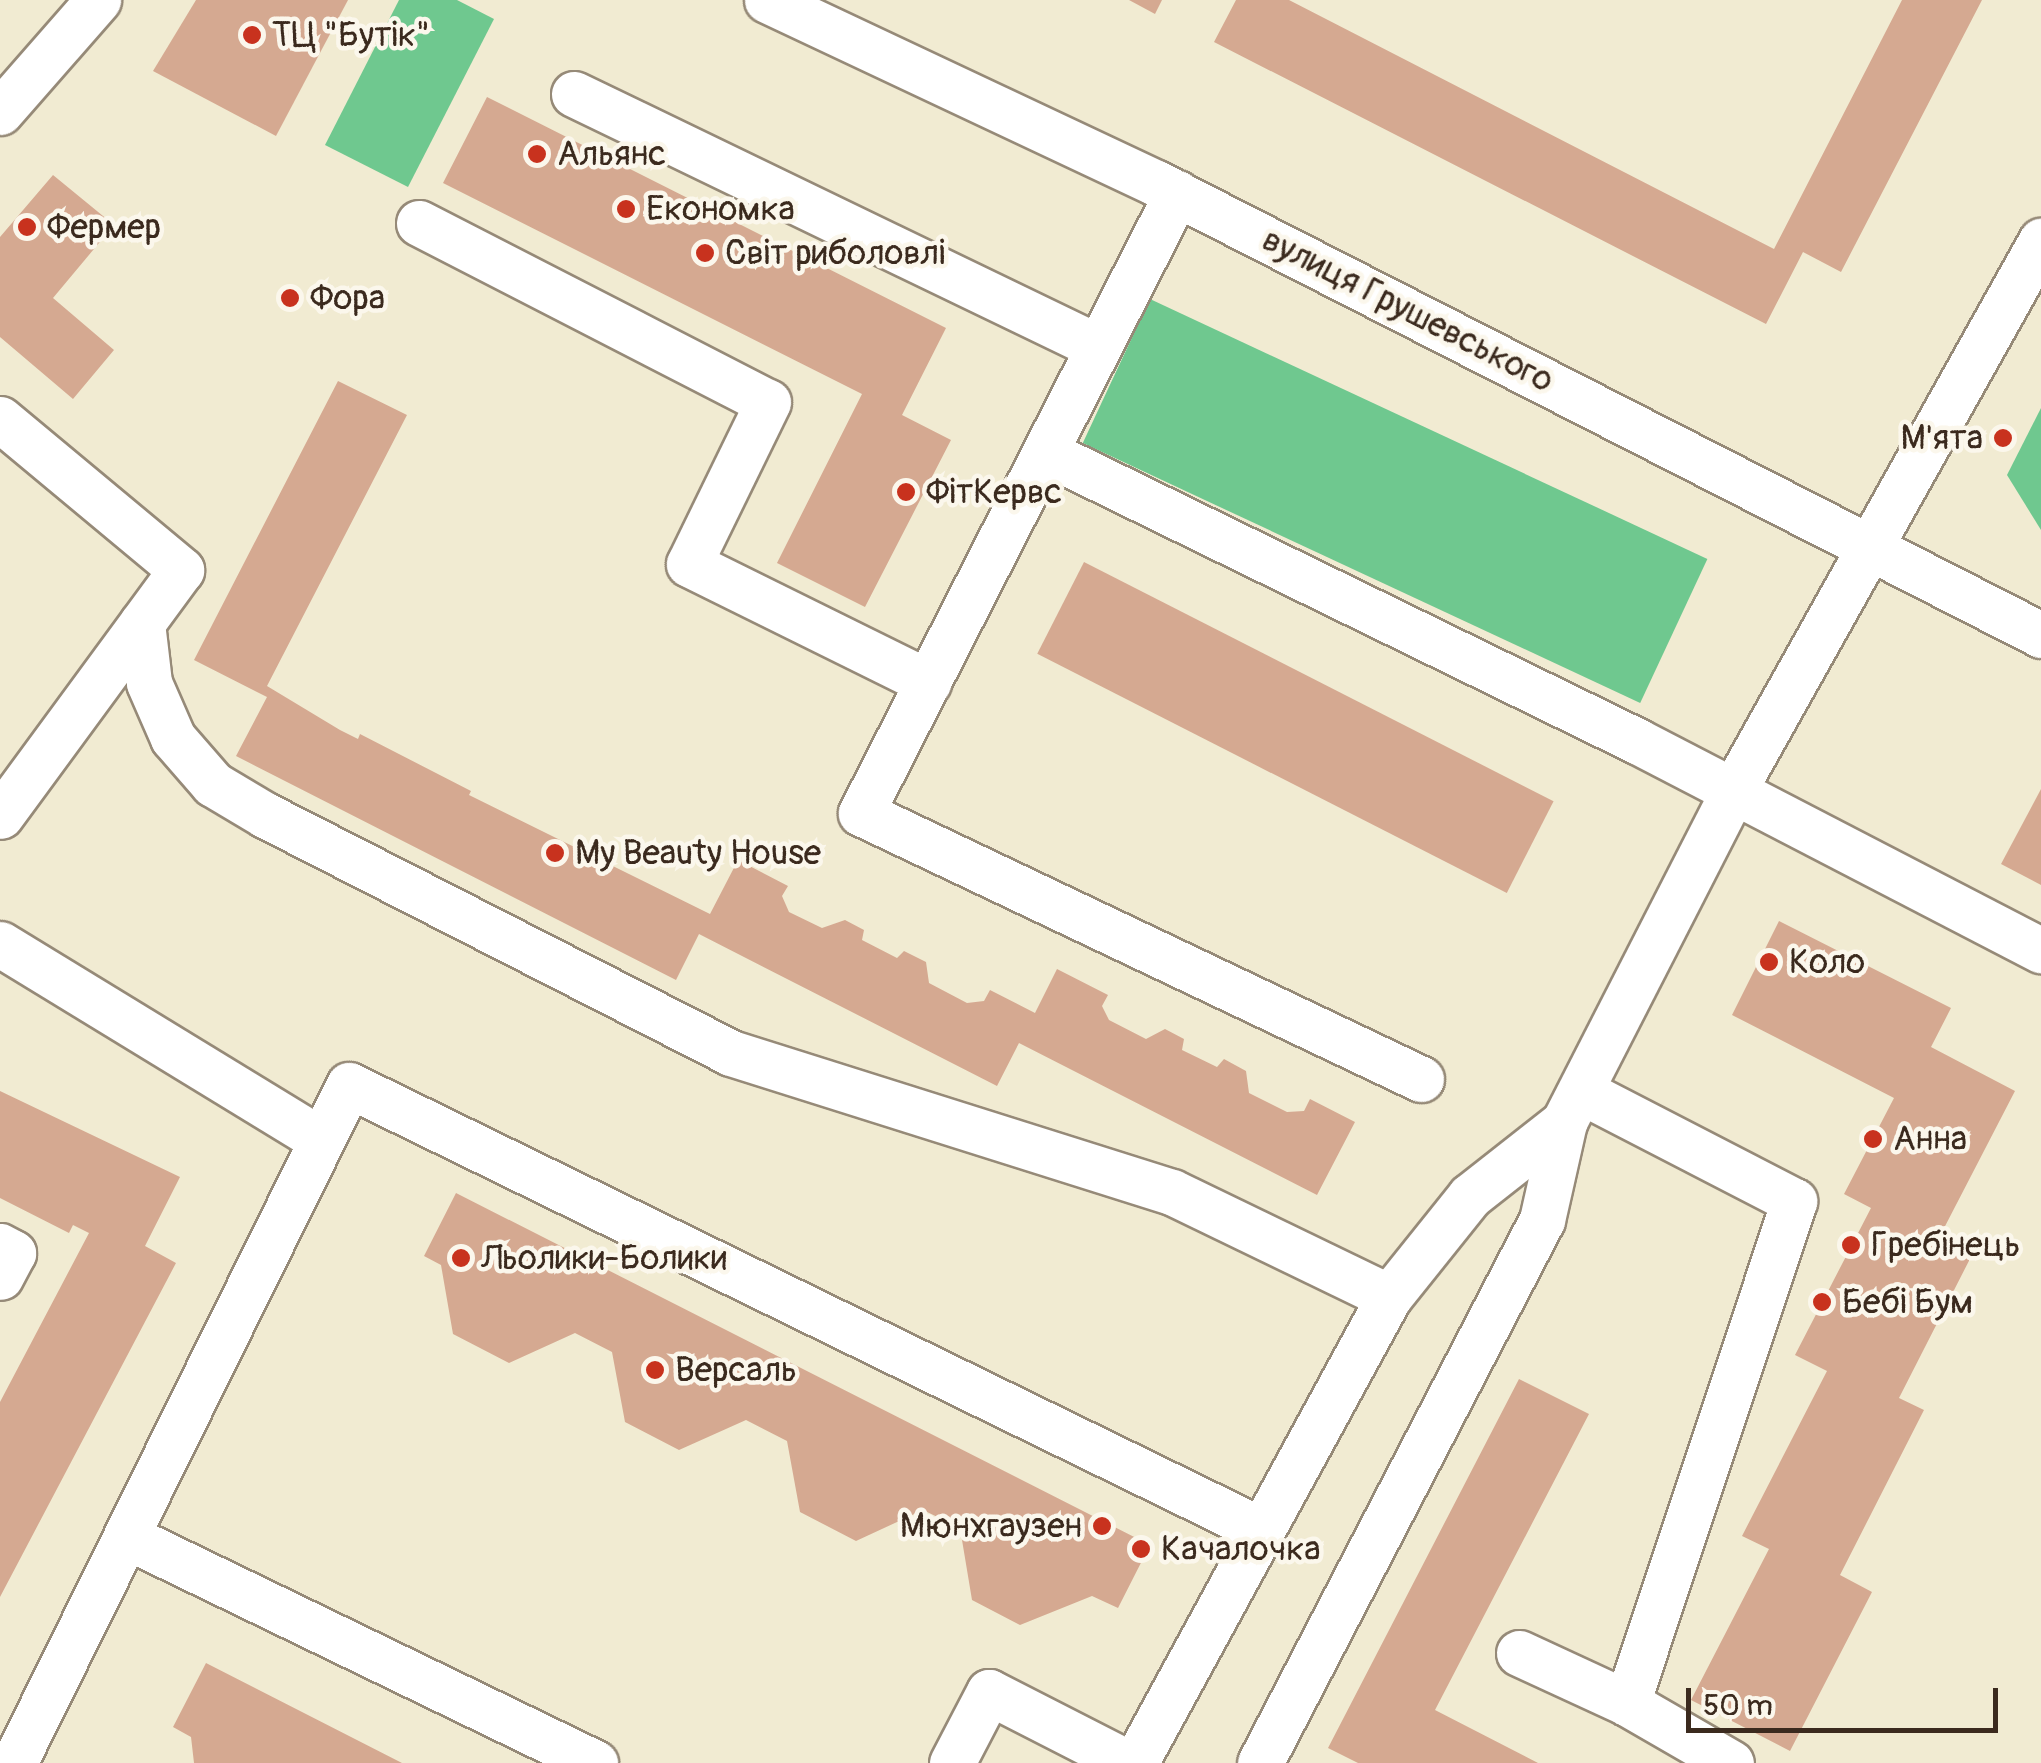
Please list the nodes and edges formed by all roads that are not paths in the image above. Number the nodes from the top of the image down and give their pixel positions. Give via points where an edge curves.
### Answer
1 (98, 0) edge
2 (767, 0) edge
3 (574, 94) dead end
4 (0, 112) edge
5 (1176, 193) junction
6 (419, 223) dead end
7 (2041, 241) edge
8 (1098, 347) junction
9 (0, 419) edge
10 (1045, 452) junction
11 (1868, 544) junction
12 (142, 623) junction
13 (2041, 636) edge
14 (928, 682) junction
15 (1732, 793) junction
16 (0, 816) edge
17 (0, 944) edge
18 (2041, 950) edge
19 (1421, 1079) dead end
20 (1573, 1106) junction
21 (321, 1140) junction
22 (0, 1246) edge
23 (0, 1277) edge
24 (1389, 1296) junction
25 (1262, 1530) junction
26 (128, 1537) junction
27 (1519, 1653) dead end
28 (1627, 1703) junction
29 (14, 1763) edge
30 (595, 1763) edge
31 (952, 1763) edge
32 (1131, 1763) edge
33 (1260, 1763) edge
34 (1731, 1763) edge

1 - 4 street
2 - 5 street, вулиця Грушевського
3 - 8 street
5 - 8 street
5 - 11 street, вулиця Грушевського
6 - 14 street via 768,402 689,564
7 - 11 street
8 - 10 street
9 - 12 street via 181,570
10 - 14 street
10 - 15 street
11 - 13 street, вулиця Грушевського
11 - 15 street
12 - 16 street
12 - 24 street via 149,683 173,738 213,784 265,815 731,1053 1172,1192
14 - 19 street via 862,813
15 - 18 street
15 - 20 street
17 - 21 street
20 - 24 street via 1470,1196
20 - 28 street via 1794,1200
20 - 33 street via 1542,1220
21 - 25 street via 349,1085
21 - 26 street
22 - 23 street via 13,1253
24 - 25 street
25 - 32 street
26 - 29 street
26 - 30 street
27 - 28 street
28 - 34 street
31 - 32 street via 989,1692

